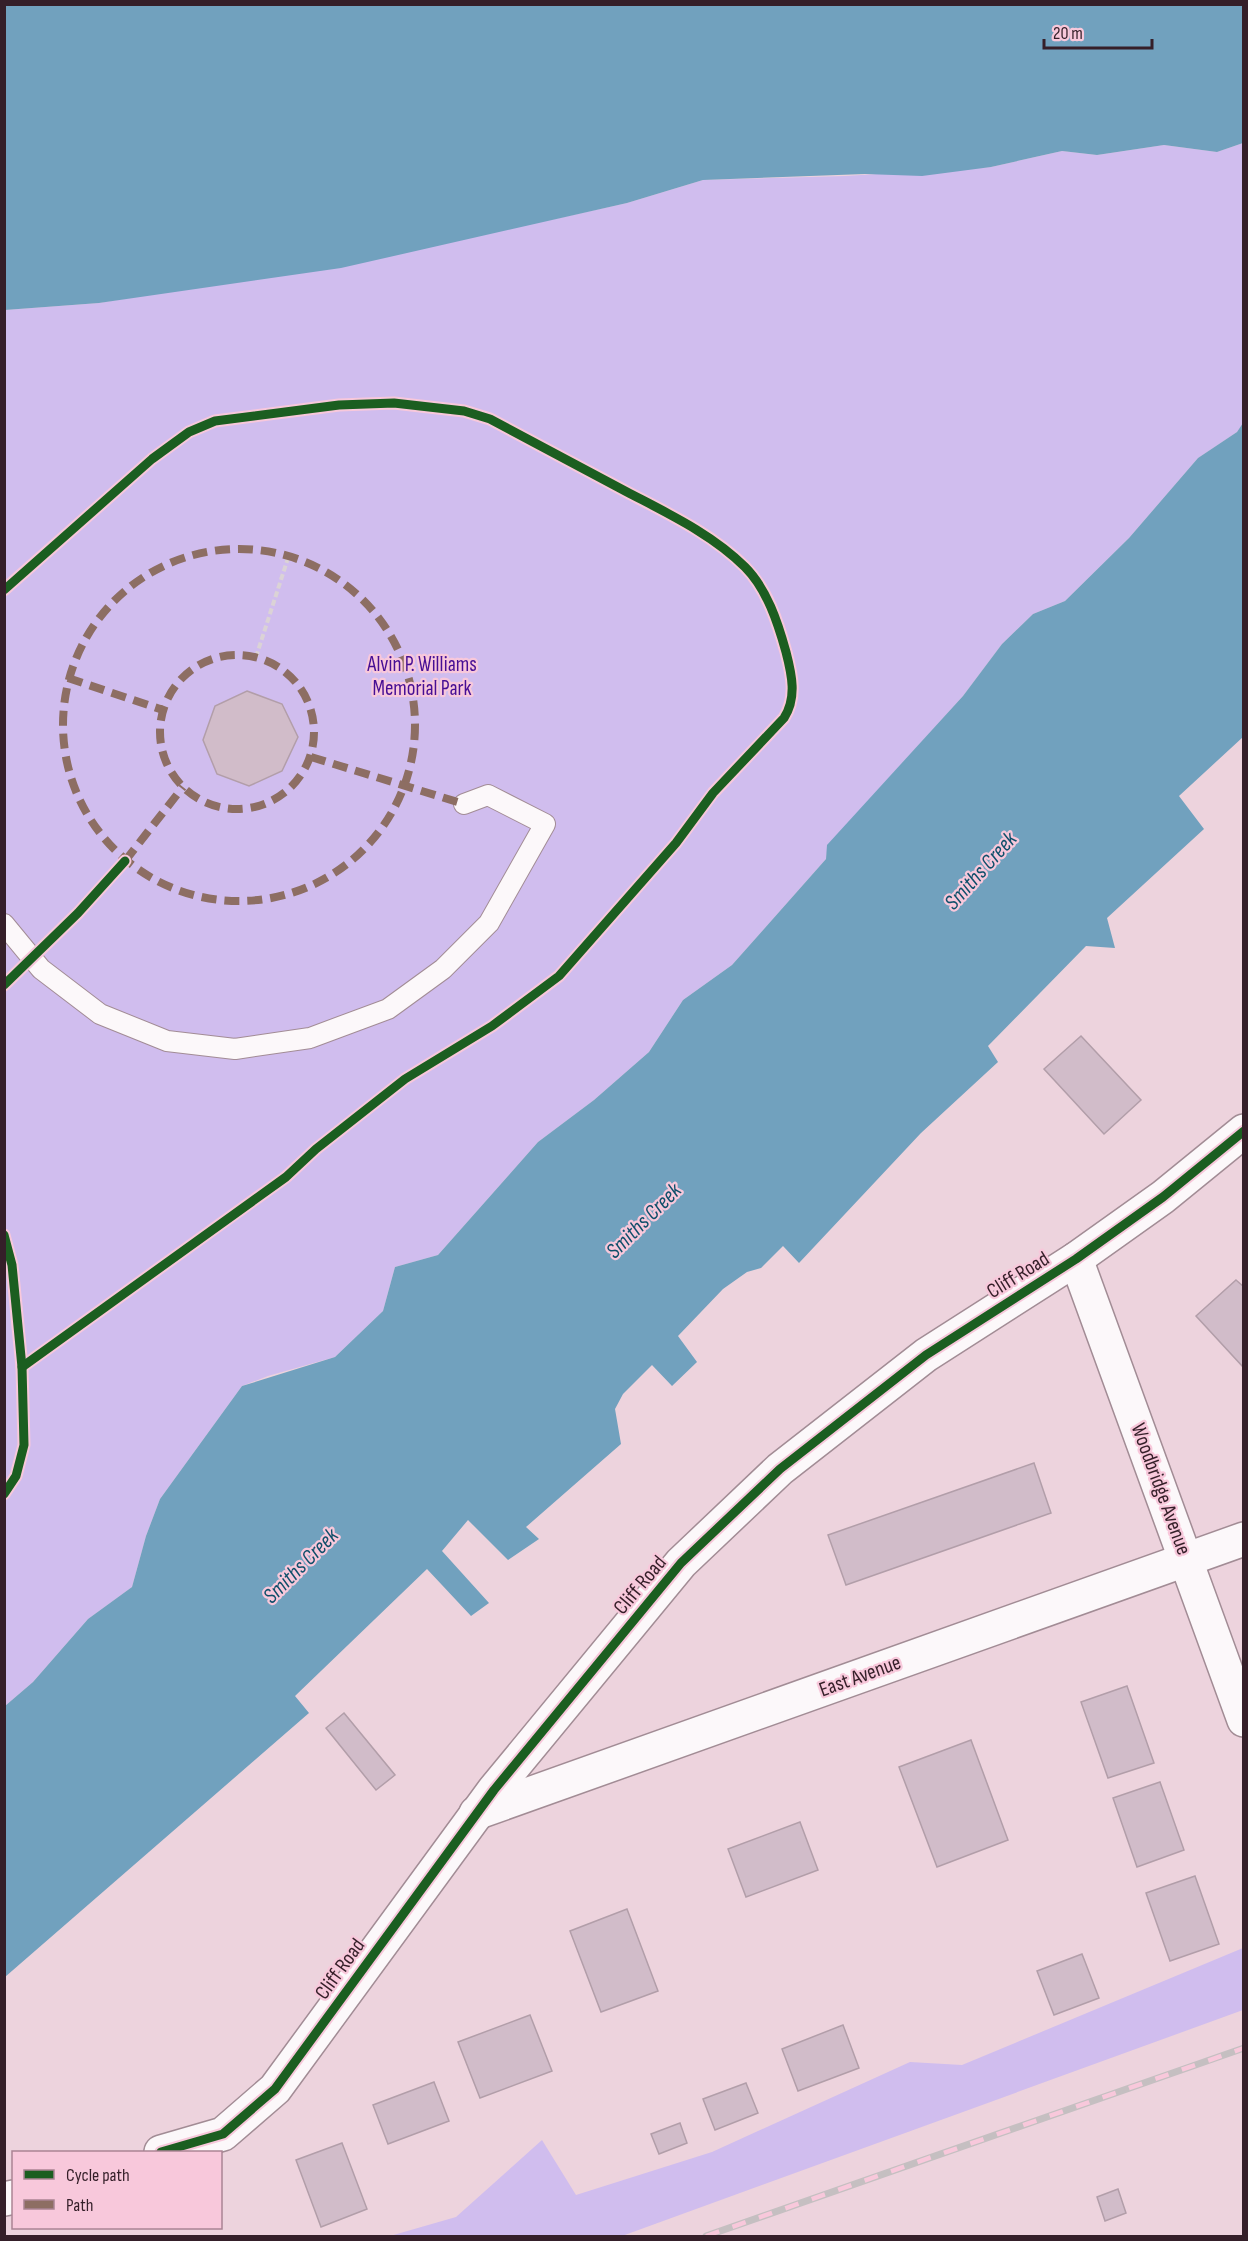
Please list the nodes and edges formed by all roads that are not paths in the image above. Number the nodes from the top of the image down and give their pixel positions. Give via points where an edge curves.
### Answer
1 (464, 804) dead end
2 (4, 924) edge
3 (1244, 1131) edge
4 (1076, 1259) junction
5 (1244, 1539) edge
6 (1186, 1558) junction
7 (1244, 1720) edge
8 (476, 1813) junction
9 (164, 2151) edge

1 - 2 lane via 488,795 545,824 489,923 443,969 388,1009 310,1038 235,1049 167,1041 100,1014 41,969
3 - 4 street, Cliff Road via 1163,1197
4 - 6 street, Woodbridge Avenue
4 - 8 street, Cliff Road via 926,1355 780,1469 681,1563
5 - 6 street, East Avenue
6 - 7 street, Woodbridge Avenue
6 - 8 street, East Avenue
8 - 9 street, Cliff Road via 275,2089 223,2134

